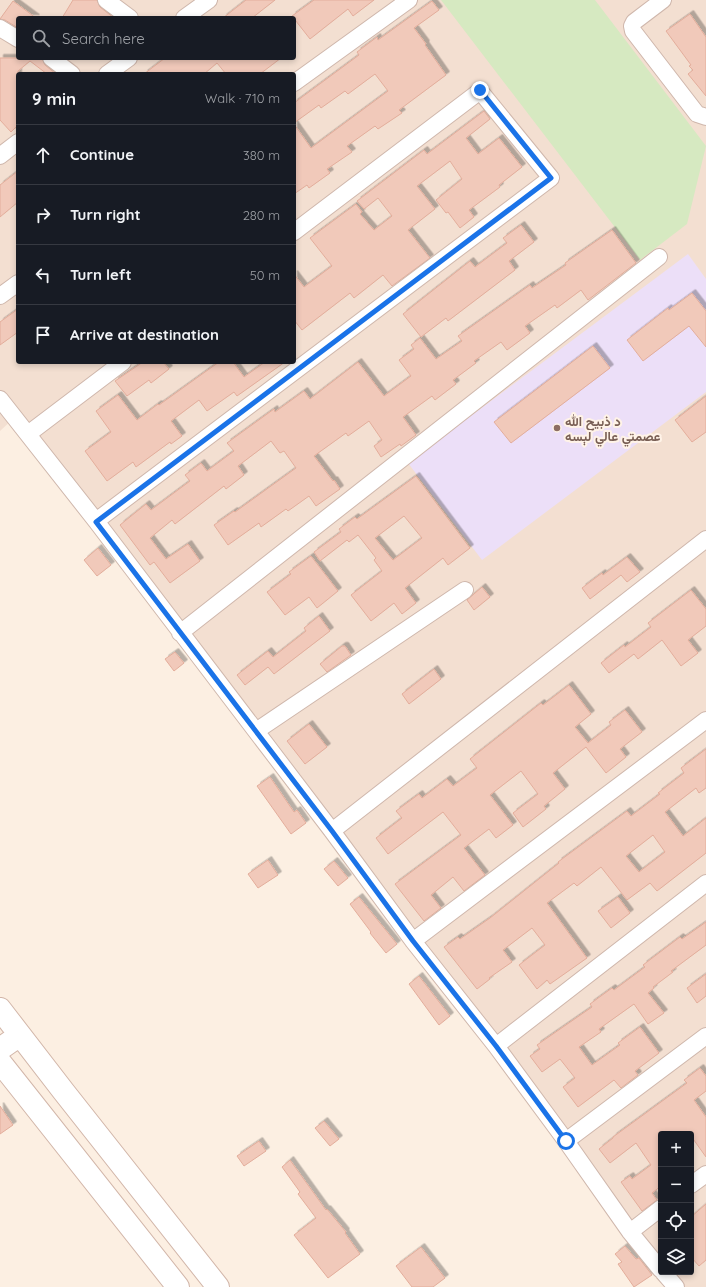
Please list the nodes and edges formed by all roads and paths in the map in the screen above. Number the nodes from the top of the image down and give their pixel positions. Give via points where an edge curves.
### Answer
1 (106, 0) edge
2 (209, 0) edge
3 (409, 0) edge
4 (663, 0) edge
5 (127, 16) edge
6 (187, 16) edge
7 (0, 28) edge
8 (16, 38) edge
9 (54, 60) edge
10 (126, 60) edge
11 (69, 72) edge
12 (110, 72) edge
13 (296, 82) edge
14 (706, 117) edge
15 (16, 144) edge
16 (0, 156) edge
17 (296, 230) edge
18 (659, 257) dead end
19 (16, 284) edge
20 (0, 296) edge
21 (120, 364) edge
22 (0, 399) edge
23 (28, 434) junction
24 (96, 522) junction
25 (706, 539) edge
26 (465, 590) dead end
27 (180, 633) junction
28 (706, 720) edge
29 (256, 731) junction
30 (332, 831) junction
31 (706, 883) edge
32 (413, 941) junction
33 (0, 1009) edge
34 (20, 1034) junction
35 (706, 1036) edge
36 (496, 1046) junction
37 (0, 1049) edge
38 (0, 1062) edge
39 (42, 1064) junction
40 (17, 1083) junction
41 (566, 1141) junction
42 (706, 1174) edge
43 (694, 1183) edge
44 (658, 1210) edge
45 (630, 1232) junction
46 (658, 1266) edge
47 (666, 1275) edge
48 (178, 1287) edge
49 (218, 1287) edge
50 (676, 1287) edge

1 - 5 street
2 - 6 street
3 - 13 street
4 - 14 street via 634,22 633,31 697,114
7 - 8 street
9 - 11 street
10 - 12 street
15 - 16 street
17 - 24 street via 480,90 551,178
18 - 27 street
19 - 20 street
21 - 23 street
22 - 23 street
23 - 24 street
24 - 27 street
25 - 30 street
26 - 29 street
27 - 29 street
28 - 32 street
29 - 30 street
30 - 32 street
31 - 36 street
32 - 36 street
33 - 34 main road
34 - 37 main road
34 - 39 main road
35 - 41 street
36 - 41 street
38 - 40 main road
39 - 40 main road
39 - 49 main road
40 - 48 main road
41 - 45 street
42 - 43 street
44 - 45 street
45 - 46 street
47 - 50 street

